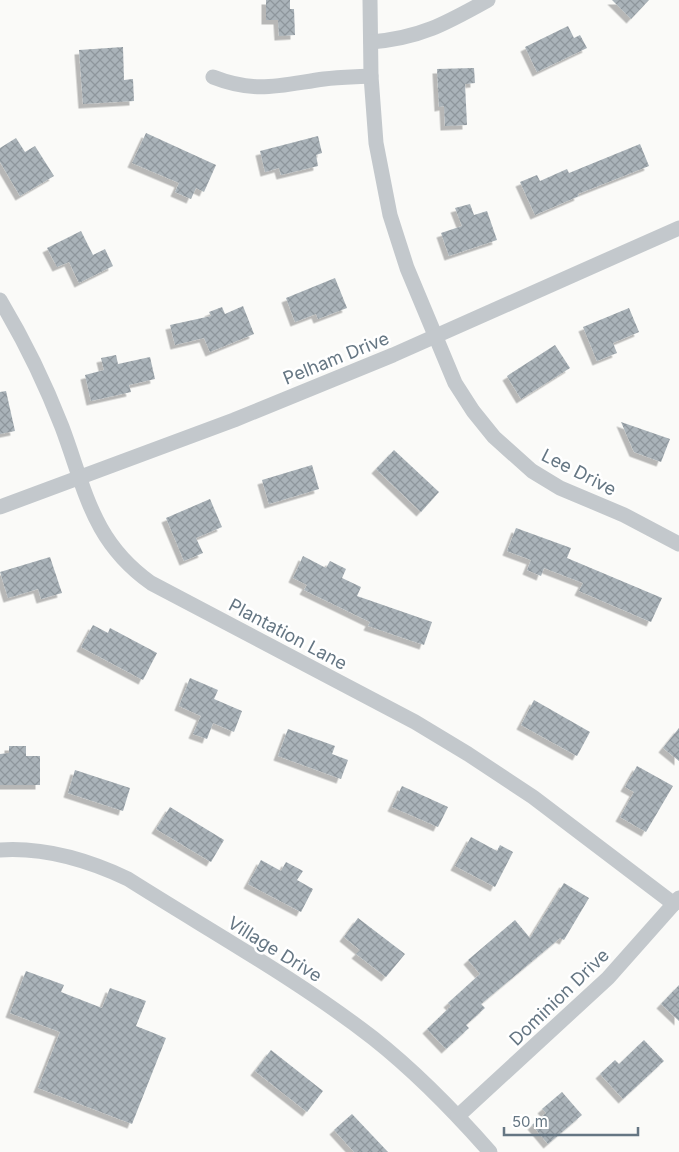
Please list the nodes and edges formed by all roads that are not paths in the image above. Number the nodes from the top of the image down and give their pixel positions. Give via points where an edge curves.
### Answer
1 (370, 0) edge
2 (488, 0) edge
3 (370, 42) junction
4 (371, 76) junction
5 (213, 77) dead end
6 (679, 228) edge
7 (0, 300) edge
8 (435, 336) junction
9 (80, 477) junction
10 (0, 506) edge
11 (679, 544) edge
12 (0, 850) edge
13 (676, 901) edge
14 (458, 1116) junction
15 (490, 1152) edge

1 - 3 street, Lee Drive
2 - 3 street via 422,34
3 - 4 street, Lee Drive
4 - 5 street via 270,88 245,86
4 - 8 street, Lee Drive via 376,143 390,216
6 - 8 street, Pelham Drive
7 - 9 street, Plantation Lane via 42,378
8 - 9 street, Pelham Drive via 234,420
8 - 11 street, Lee Drive via 455,384 494,437 514,456 548,481
9 - 10 street, Pelham Drive
9 - 13 street, Plantation Lane via 94,518 107,541 147,580 415,722 468,754
12 - 14 street, Village Drive via 40,851 73,858 128,879 321,1000 373,1038
13 - 14 street, Dominion Drive via 608,978
14 - 15 street, Village Drive

